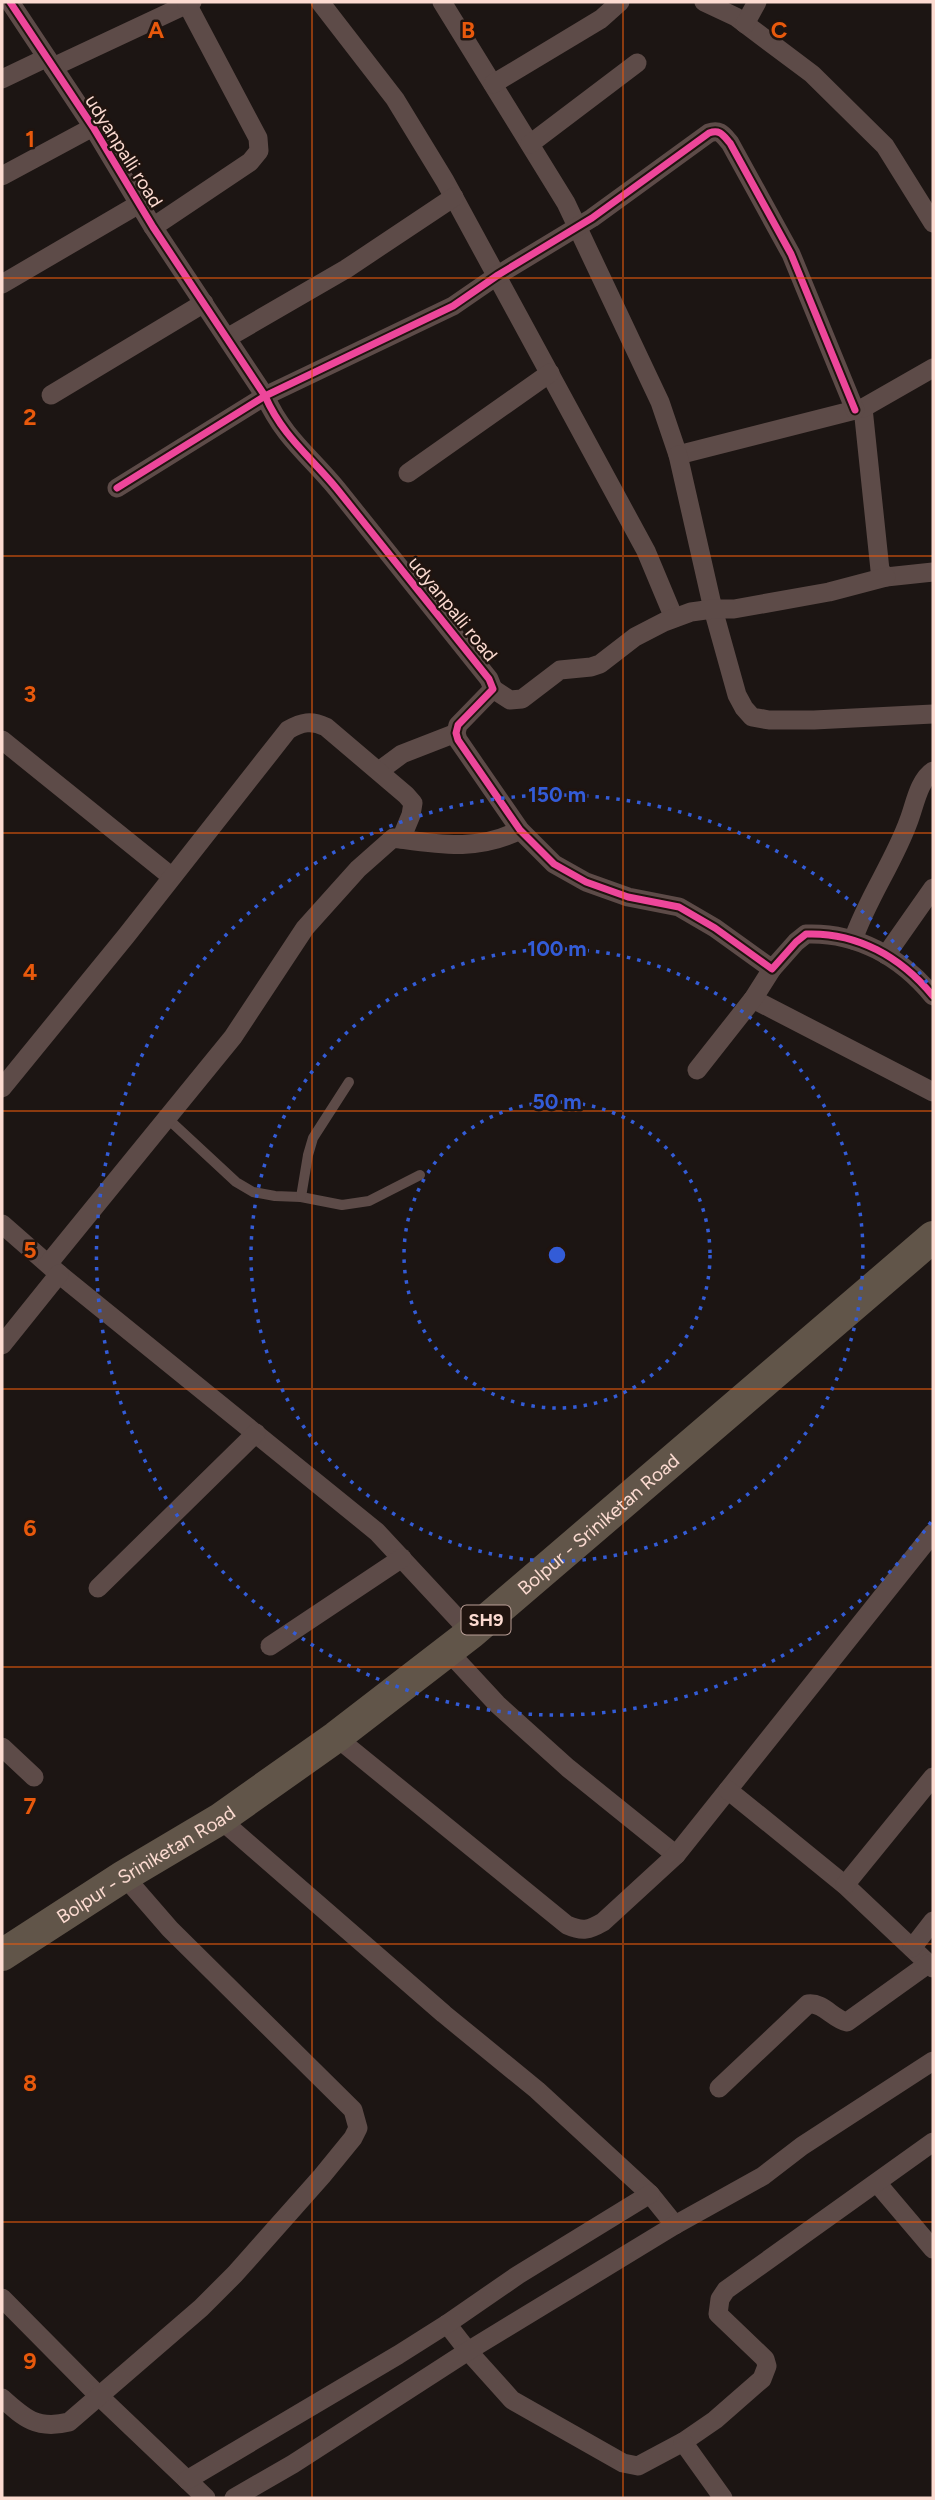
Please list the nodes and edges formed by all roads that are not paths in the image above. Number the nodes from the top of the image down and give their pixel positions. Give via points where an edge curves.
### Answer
1 (10, 2) edge
2 (188, 2) edge
3 (320, 2) edge
4 (442, 2) edge
5 (620, 2) edge
6 (704, 2) edge
7 (757, 2) edge
8 (745, 24) junction
9 (50, 62) junction
10 (637, 63) dead end
11 (2, 79) edge
12 (493, 85) junction
13 (93, 127) junction
14 (530, 144) junction
15 (2, 176) edge
16 (454, 197) junction
17 (139, 204) junction
18 (933, 223) edge
19 (153, 227) junction
20 (576, 227) junction
21 (498, 275) junction
22 (2, 284) edge
23 (204, 303) junction
24 (227, 338) junction
25 (933, 368) edge
26 (550, 373) junction
27 (51, 395) dead end
28 (265, 396) junction
29 (859, 409) junction
30 (678, 455) junction
31 (408, 473) dead end
32 (117, 488) dead end
33 (933, 572) edge
34 (887, 577) junction
35 (713, 609) junction
36 (674, 618) junction
37 (493, 689) junction
38 (933, 714) edge
39 (456, 733) junction
40 (2, 740) edge
41 (379, 771) junction
42 (933, 771) edge
43 (520, 830) junction
44 (401, 839) junction
45 (172, 877) junction
46 (933, 888) edge
47 (853, 940) junction
48 (886, 955) junction
49 (772, 970) junction
50 (933, 996) edge
51 (753, 999) junction
52 (697, 1070) dead end
53 (4, 1081) edge
54 (349, 1082) dead end
55 (933, 1092) edge
56 (166, 1117) junction
57 (420, 1175) dead end
58 (301, 1197) junction
59 (2, 1224) edge
60 (933, 1237) edge
61 (54, 1269) junction
62 (2, 1345) edge
63 (256, 1433) junction
64 (933, 1533) edge
65 (402, 1559) junction
66 (98, 1588) dead end
67 (459, 1642) junction
68 (270, 1646) dead end
69 (336, 1737) junction
70 (2, 1747) edge
71 (34, 1777) dead end
72 (933, 1777) edge
73 (728, 1790) junction
74 (220, 1819) junction
75 (676, 1855) junction
76 (124, 1876) junction
77 (845, 1885) junction
78 (933, 1921) edge
79 (912, 1948) junction
80 (2, 1955) edge
81 (931, 1966) edge
82 (933, 2061) edge
83 (719, 2088) dead end
84 (933, 2142) edge
85 (877, 2183) junction
86 (663, 2209) junction
87 (933, 2249) edge
88 (2, 2298) edge
89 (458, 2338) junction
90 (99, 2396) junction
91 (2, 2398) edge
92 (683, 2442) junction
93 (196, 2488) edge
94 (234, 2498) edge
95 (723, 2498) edge

1 - 9 street, udyanpalli road
2 - 9 street
2 - 19 street via 258,138 259,151 250,162
3 - 16 street via 395,99
4 - 12 street
5 - 12 street via 601,19
6 - 8 street
7 - 8 street
8 - 18 street via 812,74 885,146
9 - 11 street
9 - 13 street, udyanpalli road
10 - 14 street
12 - 14 street
13 - 15 street
13 - 17 street, udyanpalli road
14 - 20 street
16 - 21 street
16 - 24 street via 346,270
17 - 19 street, udyanpalli road
17 - 22 street
19 - 23 street, udyanpalli road
20 - 21 street
20 - 29 street via 709,132 720,132 791,254
20 - 30 street via 660,402
21 - 26 street
21 - 28 street via 453,306
23 - 24 street, udyanpalli road
23 - 27 street
24 - 28 street, udyanpalli road
25 - 29 street
26 - 31 street
26 - 36 street via 646,551
28 - 32 street
28 - 37 street, udyanpalli road via 275,419 370,530
29 - 30 street
29 - 34 street via 880,570
30 - 35 street
33 - 34 street
34 - 35 street via 734,610
35 - 36 street
35 - 38 street via 737,695 752,717 814,720
36 - 37 street via 635,637 600,664 560,670 522,699 510,700
37 - 39 street, udyanpalli road via 458,725
39 - 41 street via 402,754
39 - 43 street
40 - 45 street
41 - 44 street via 413,803
41 - 45 street via 326,727 313,721 299,724 288,730
42 - 47 street via 922,783 901,842
43 - 44 street via 501,839 461,846
43 - 49 street via 554,864 586,882 628,897 679,907
44 - 56 street via 393,838 375,853 304,928 233,1037
45 - 53 street
46 - 48 street
47 - 48 street
47 - 49 street via 806,934
48 - 50 street via 906,967
49 - 51 street
51 - 52 street
51 - 55 street
54 - 58 lane via 313,1138
56 - 58 lane via 236,1182 253,1192
56 - 61 street
57 - 58 lane via 369,1201 342,1205
59 - 61 street
60 - 67 main road, Bolpur - Sriniketan Road / SH9
61 - 62 street
61 - 63 street
63 - 65 street via 377,1532
63 - 66 street
64 - 73 street
65 - 67 street
65 - 68 street
67 - 69 main road, Bolpur - Sriniketan Road / SH9
67 - 75 street via 497,1704
69 - 74 main road, Bolpur - Sriniketan Road / SH9
69 - 75 street via 580,1931 603,1922
70 - 71 street
72 - 77 street
73 - 75 street
73 - 77 street
74 - 76 main road, Bolpur - Sriniketan Road / SH9
74 - 86 street via 537,2090
76 - 80 main road, Bolpur - Sriniketan Road / SH9
76 - 90 street via 353,2110 358,2128 235,2274
77 - 79 street
78 - 79 street
79 - 81 street
81 - 83 street via 847,2022 815,2003 808,2004
82 - 86 street via 763,2175
84 - 85 street
85 - 87 street
85 - 92 street via 726,2290 718,2314 765,2359 765,2371 762,2379 715,2420
86 - 89 street
86 - 89 street via 518,2275
88 - 90 street
89 - 92 street via 512,2400 624,2463 638,2466
89 - 93 street
89 - 94 street via 293,2464
90 - 91 street via 69,2421 54,2426 33,2423
90 - 93 street
92 - 95 street

